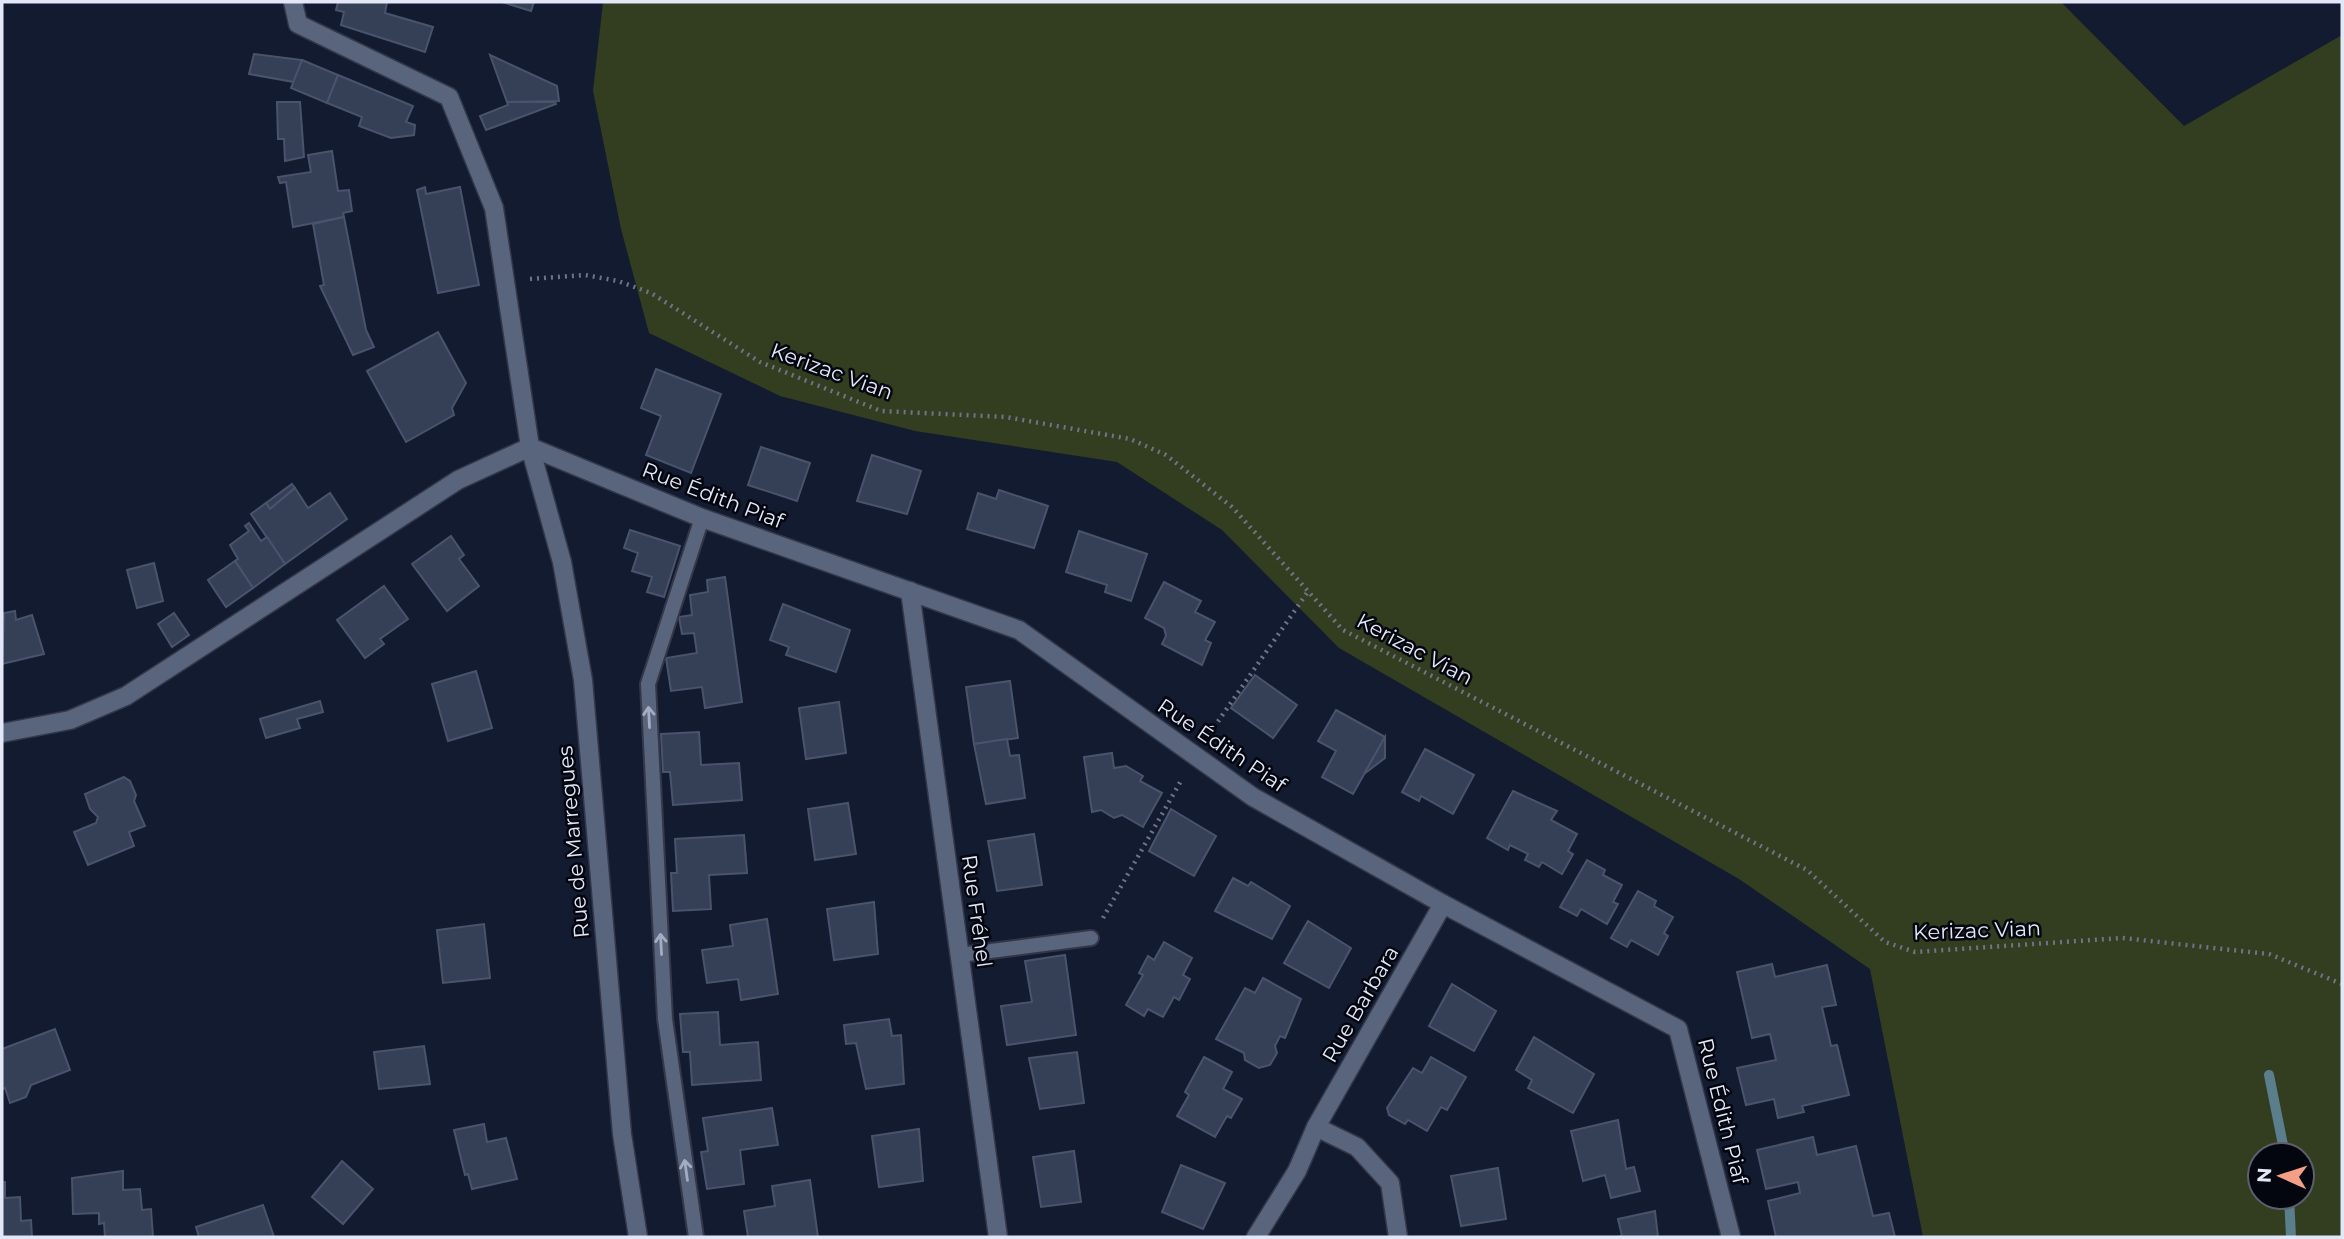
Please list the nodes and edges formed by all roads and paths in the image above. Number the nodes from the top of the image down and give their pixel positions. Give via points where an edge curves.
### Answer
1 (293, 2) edge
2 (503, 281) junction
3 (530, 447) junction
4 (702, 518) junction
5 (910, 591) junction
6 (2, 733) edge
7 (1443, 904) junction
8 (1091, 938) dead end
9 (960, 955) junction
10 (2342, 984) edge
11 (1316, 1127) junction
12 (638, 1237) edge
13 (696, 1237) edge
14 (998, 1237) edge
15 (1256, 1237) edge
16 (1398, 1237) edge
17 (1731, 1237) edge

1 - 2 street, Rue de Marregues via 298,24 449,97 494,208
2 - 3 street, Rue de Marregues
2 - 10 path, Kerizac Vian via 585,275 618,281 651,293 760,362 881,411 1006,417 1130,439 1166,455 1232,507 1343,630 1807,870 1885,942 1915,952 2122,938 2256,951 2295,962
3 - 4 street, Rue Édith Piaf
3 - 6 street via 458,480 126,696 70,720
3 - 12 street, Rue de Marregues via 562,562 583,680 622,1134
4 - 5 street, Rue Édith Piaf
13 -> 4 lane via 665,1018 648,684
5 - 7 street, Rue Édith Piaf via 1019,630 1253,797
5 - 9 street, Rue Fréhel
7 - 11 street, Rue Barbara
7 - 17 street, Rue Édith Piaf via 1678,1029
8 - 9 lane
9 - 14 street, Rue Fréhel
11 - 15 street, Rue Barbara via 1297,1171
11 - 16 street via 1357,1147 1390,1183

